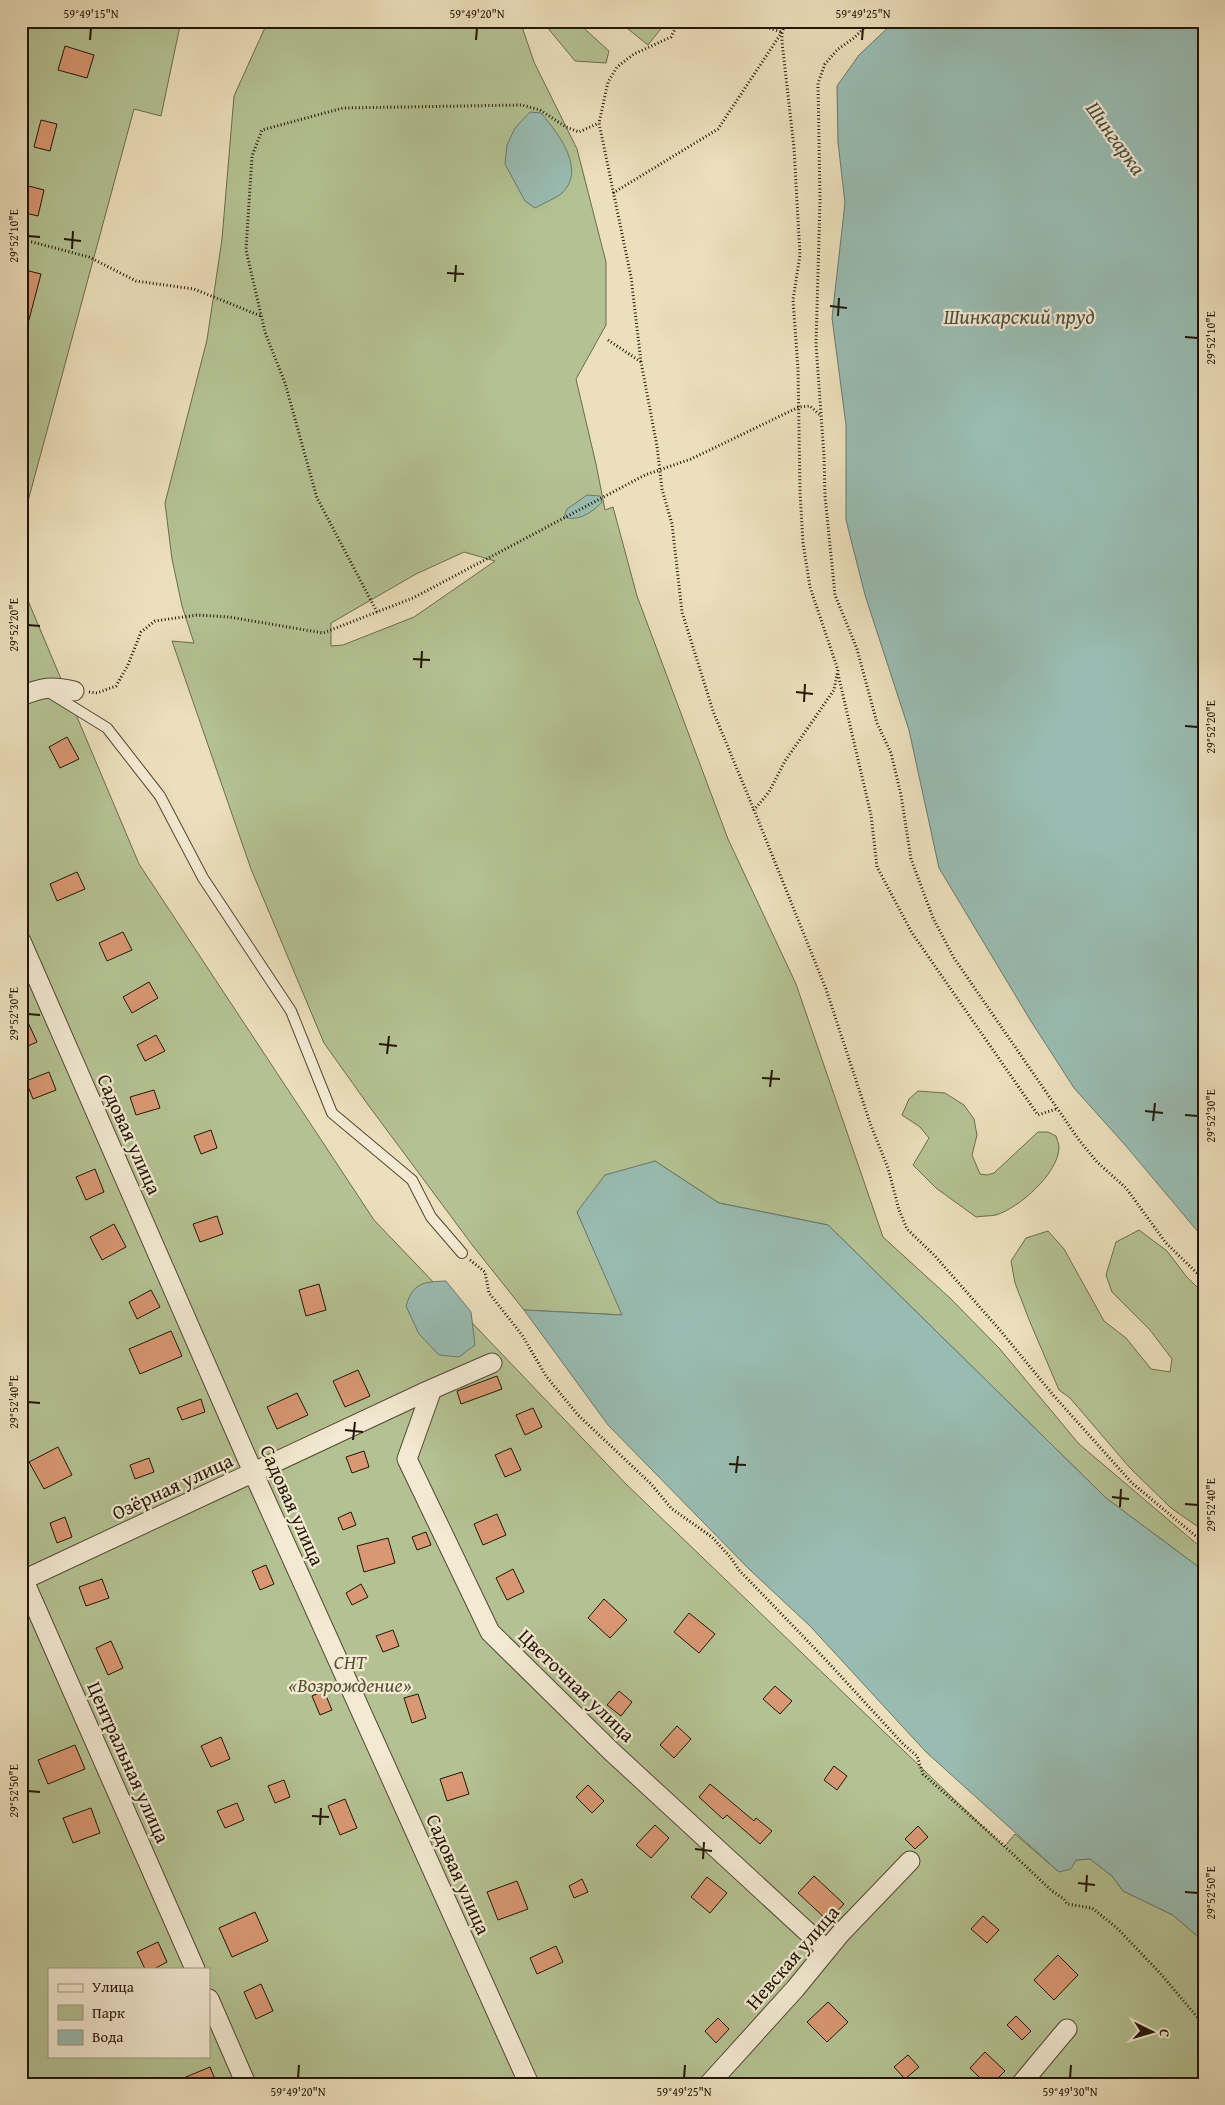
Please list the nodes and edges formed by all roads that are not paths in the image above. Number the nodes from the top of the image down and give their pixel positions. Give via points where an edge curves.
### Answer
1 (42, 688) junction
2 (74, 691) road end
3 (21, 696) edge
4 (21, 941) edge
5 (462, 1254) road end
6 (492, 1363) dead end
7 (427, 1391) junction
8 (253, 1472) junction
9 (22, 1578) edge
10 (910, 1861) dead end
11 (827, 1950) junction
12 (196, 1968) edge
13 (210, 2001) edge
14 (1067, 2030) dead end
15 (246, 2084) edge
16 (529, 2084) edge
17 (709, 2084) edge
18 (1020, 2084) edge

1 - 2 street
1 - 3 street
1 - 5 lane via 107,728 160,796 203,878 291,1012 332,1113 412,1180 431,1217
4 - 8 street, Садовая улица
6 - 7 street, Озёрная улица
7 - 8 street, Озёрная улица
7 - 11 street, Цветочная улица via 408,1459 490,1632 612,1752
8 - 9 street, Озёрная улица
8 - 16 street, Садовая улица
9 - 12 street, Центральная улица
10 - 11 street, Невская улица
11 - 17 street, Невская улица via 796,1989
13 - 15 street
14 - 18 street

